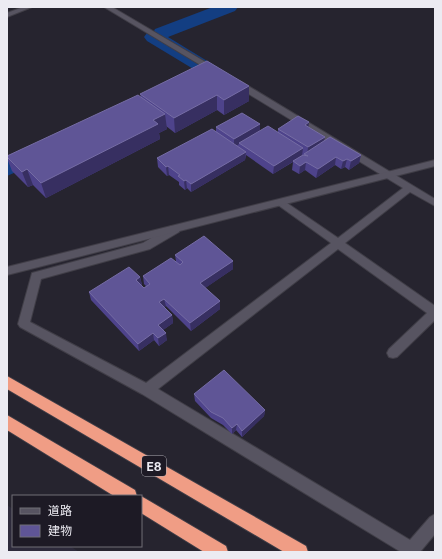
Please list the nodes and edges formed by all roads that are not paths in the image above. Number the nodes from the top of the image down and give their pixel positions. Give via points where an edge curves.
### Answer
1 (29, 7) edge
2 (107, 7) edge
3 (7, 15) edge
4 (435, 163) edge
5 (389, 175) junction
6 (410, 188) junction
7 (281, 203) junction
8 (435, 203) edge
9 (175, 230) junction
10 (339, 244) junction
11 (7, 271) edge
12 (435, 312) edge
13 (393, 353) dead end
14 (7, 382) edge
15 (147, 390) junction
16 (7, 422) edge
17 (127, 495) edge
18 (142, 505) edge
19 (435, 522) edge
20 (411, 551) edge
21 (220, 552) edge
22 (300, 552) edge

1 - 3 street
2 - 5 street
4 - 5 street
5 - 6 street
5 - 7 street
6 - 8 street
6 - 10 street
7 - 9 street
7 - 10 street
9 - 11 street
9 - 15 street via 146,246 36,276 24,324
10 - 12 street
10 - 15 street
12 - 13 street
14 - 22 highway, E8
15 - 20 street
16 - 17 highway
18 - 21 highway
19 - 20 street

